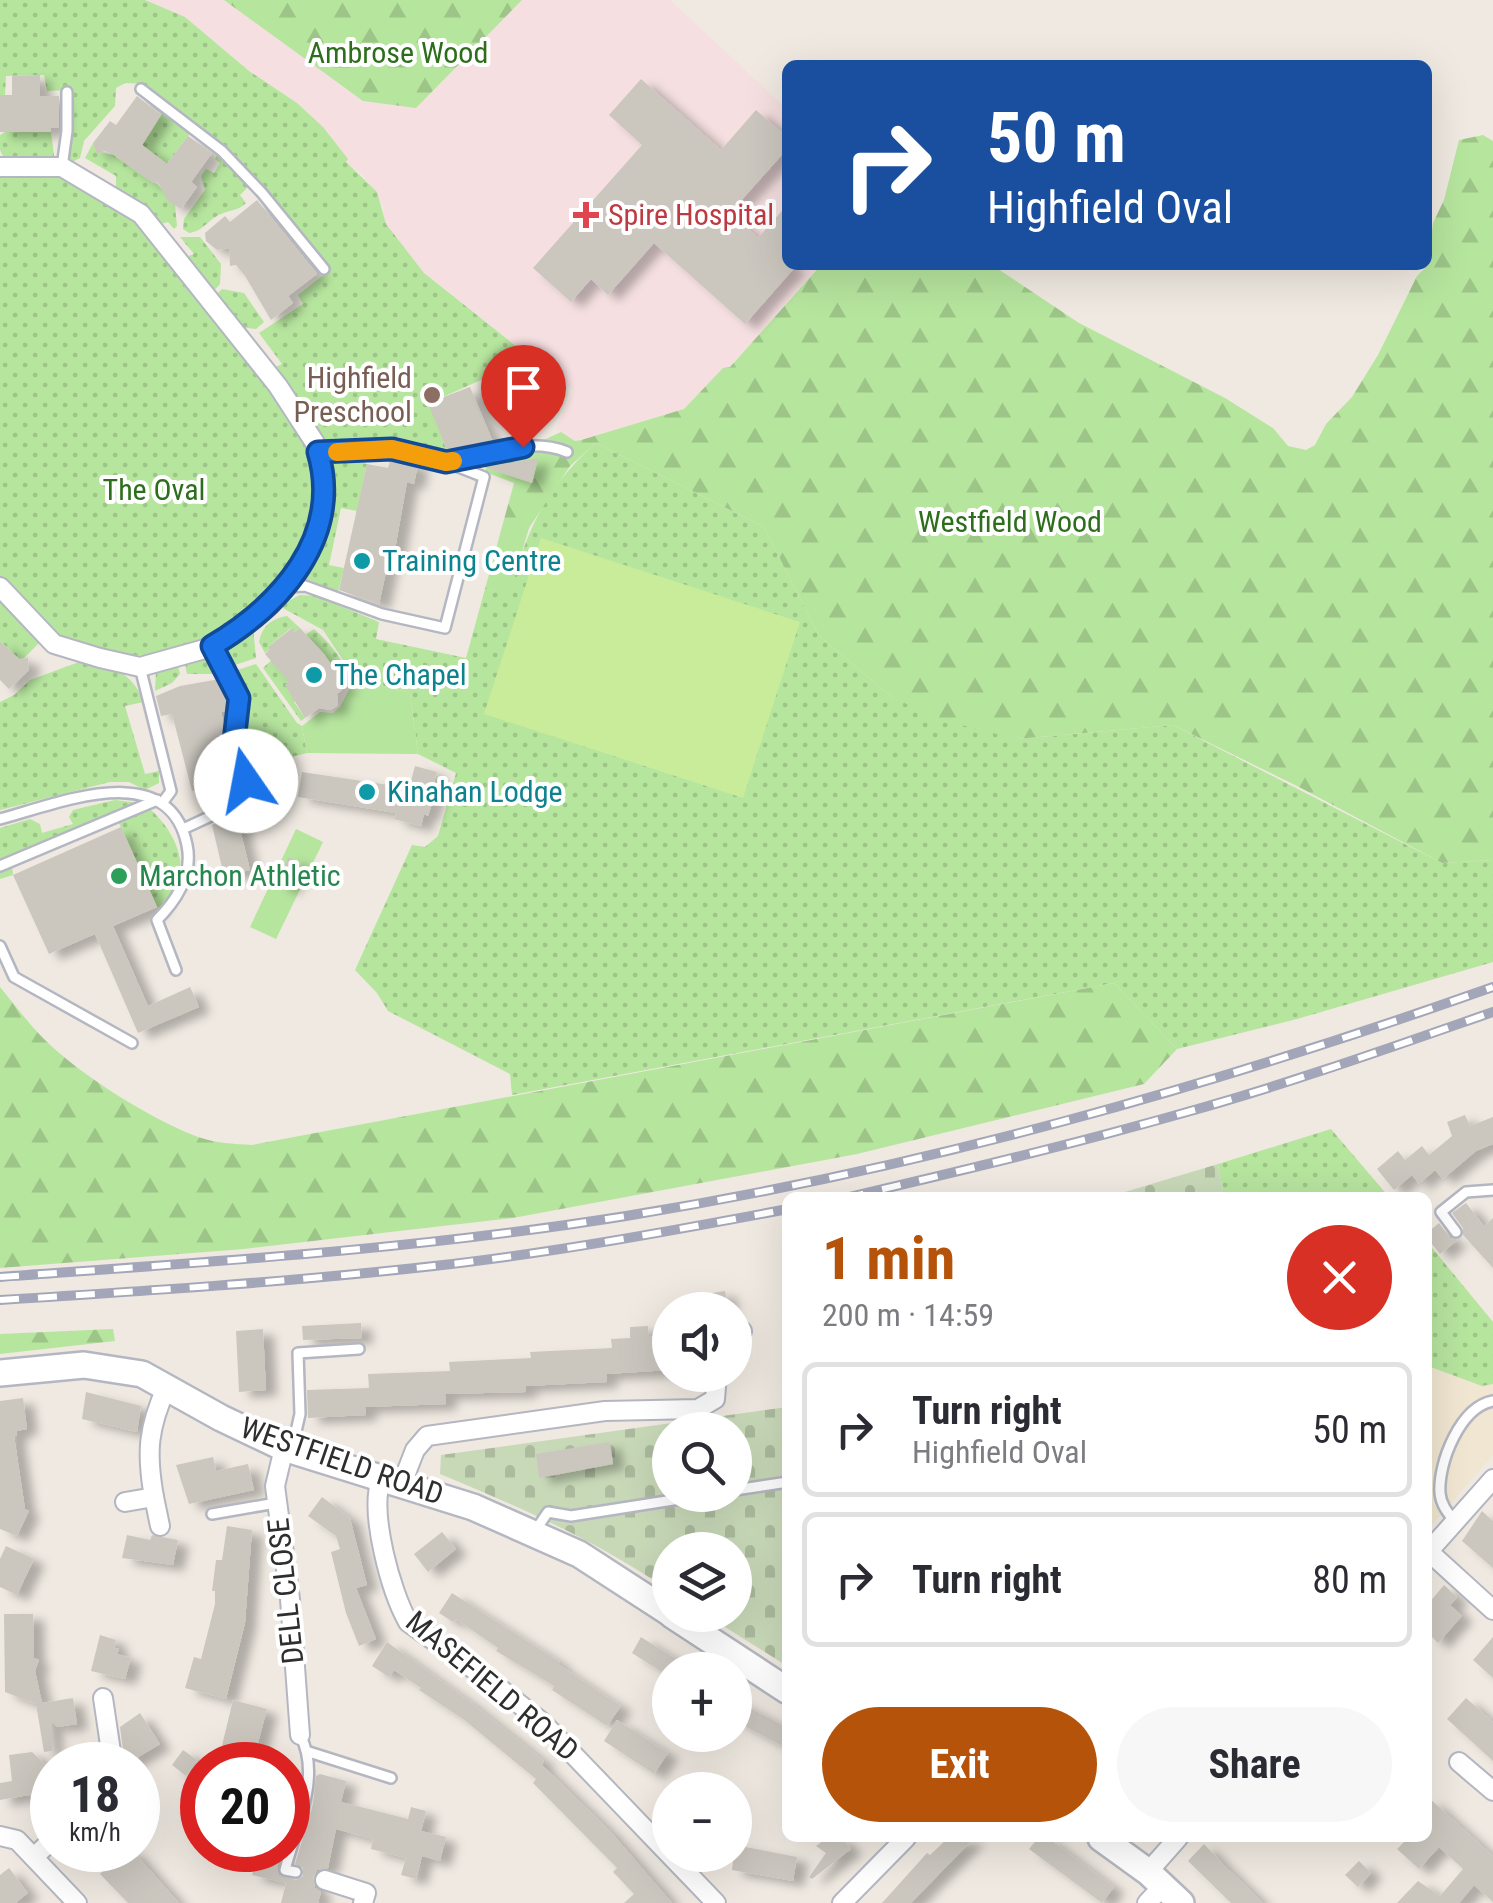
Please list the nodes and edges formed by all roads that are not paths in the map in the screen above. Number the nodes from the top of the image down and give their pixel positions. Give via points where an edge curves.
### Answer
1 (141, 89) dead end
2 (67, 92) dead end
3 (62, 167) junction
4 (0, 168) edge
5 (324, 269) dead end
6 (520, 435) dead end
7 (523, 447) junction
8 (318, 452) junction
9 (568, 452) dead end
10 (446, 462) junction
11 (0, 587) edge
12 (287, 587) junction
13 (212, 646) junction
14 (140, 667) junction
15 (246, 781) dead end
16 (280, 784) dead end
17 (160, 801) junction
18 (0, 819) edge
19 (183, 829) junction
20 (0, 866) edge
21 (0, 946) edge
22 (176, 970) dead end
23 (132, 1043) dead end
24 (1493, 1190) edge
25 (1456, 1232) dead end
26 (358, 1349) dead end
27 (0, 1373) edge
28 (167, 1386) junction
29 (716, 1392) edge
30 (1493, 1401) edge
31 (288, 1449) junction
32 (1493, 1478) edge
33 (391, 1483) junction
34 (782, 1483) edge
35 (752, 1487) edge
36 (154, 1498) junction
37 (126, 1502) dead end
38 (276, 1503) junction
39 (652, 1503) edge
40 (212, 1514) dead end
41 (1455, 1522) junction
42 (160, 1526) dead end
43 (533, 1534) junction
44 (1432, 1547) edge
45 (1432, 1555) edge
46 (652, 1601) edge
47 (1493, 1610) edge
48 (698, 1632) edge
49 (782, 1687) edge
50 (103, 1698) dead end
51 (300, 1735) joint
52 (110, 1742) edge
53 (304, 1742) edge
54 (310, 1752) edge
55 (1459, 1762) dead end
56 (391, 1778) dead end
57 (1493, 1791) edge
58 (0, 1836) edge
59 (902, 1842) edge
60 (1105, 1842) edge
61 (1177, 1842) edge
62 (30, 1852) edge
63 (48, 1872) edge
64 (325, 1880) dead end
65 (1160, 1891) edge
66 (76, 1903) edge
67 (363, 1903) edge
68 (716, 1903) edge
69 (842, 1903) edge

1 - 5 lane via 222,151
2 - 3 lane
3 - 4 street
3 - 8 street via 141,214 278,386
6 - 7 lane
7 - 9 lane via 551,445
7 - 10 lane
8 - 10 lane via 392,449
8 - 12 street via 324,475 320,514
10 - 12 lane via 484,478 445,628 305,586
11 - 14 street via 54,644
12 - 13 street
13 - 14 street
13 - 15 lane via 239,698 234,741
14 - 17 lane via 171,792
16 - 19 lane
17 - 18 lane via 118,791
17 - 19 lane
17 - 20 lane
19 - 22 lane via 189,865 174,902 157,920
21 - 23 lane via 14,977
24 - 25 lane via 1466,1192 1440,1212
26 - 31 lane via 298,1353 300,1414
27 - 28 street, WESTFIELD ROAD via 104,1366
28 - 31 street, WESTFIELD ROAD
28 - 36 street via 152,1418
29 - 33 street via 715,1400 698,1409 604,1411 427,1436
30 - 41 lane via 1461,1422 1441,1474 1440,1496
31 - 33 street, WESTFIELD ROAD
31 - 38 street, DELL CLOSE via 277,1466
32 - 41 street
33 - 43 street, WESTFIELD ROAD via 473,1507
33 - 68 street, MASEFIELD ROAD via 376,1507 408,1622 542,1722
34 - 35 lane
36 - 37 street
36 - 42 street
38 - 40 lane
38 - 51 street, DELL CLOSE
39 - 43 lane via 571,1516 548,1512
41 - 44 street
43 - 46 street, WESTFIELD ROAD via 580,1554
45 - 47 street
48 - 49 street, WESTFIELD ROAD
50 - 52 street
51 - 53 lane
54 - 56 lane
55 - 57 street
58 - 62 street
59 - 69 street
60 - 65 street
61 - 65 street
63 - 66 street
64 - 67 street via 366,1893

